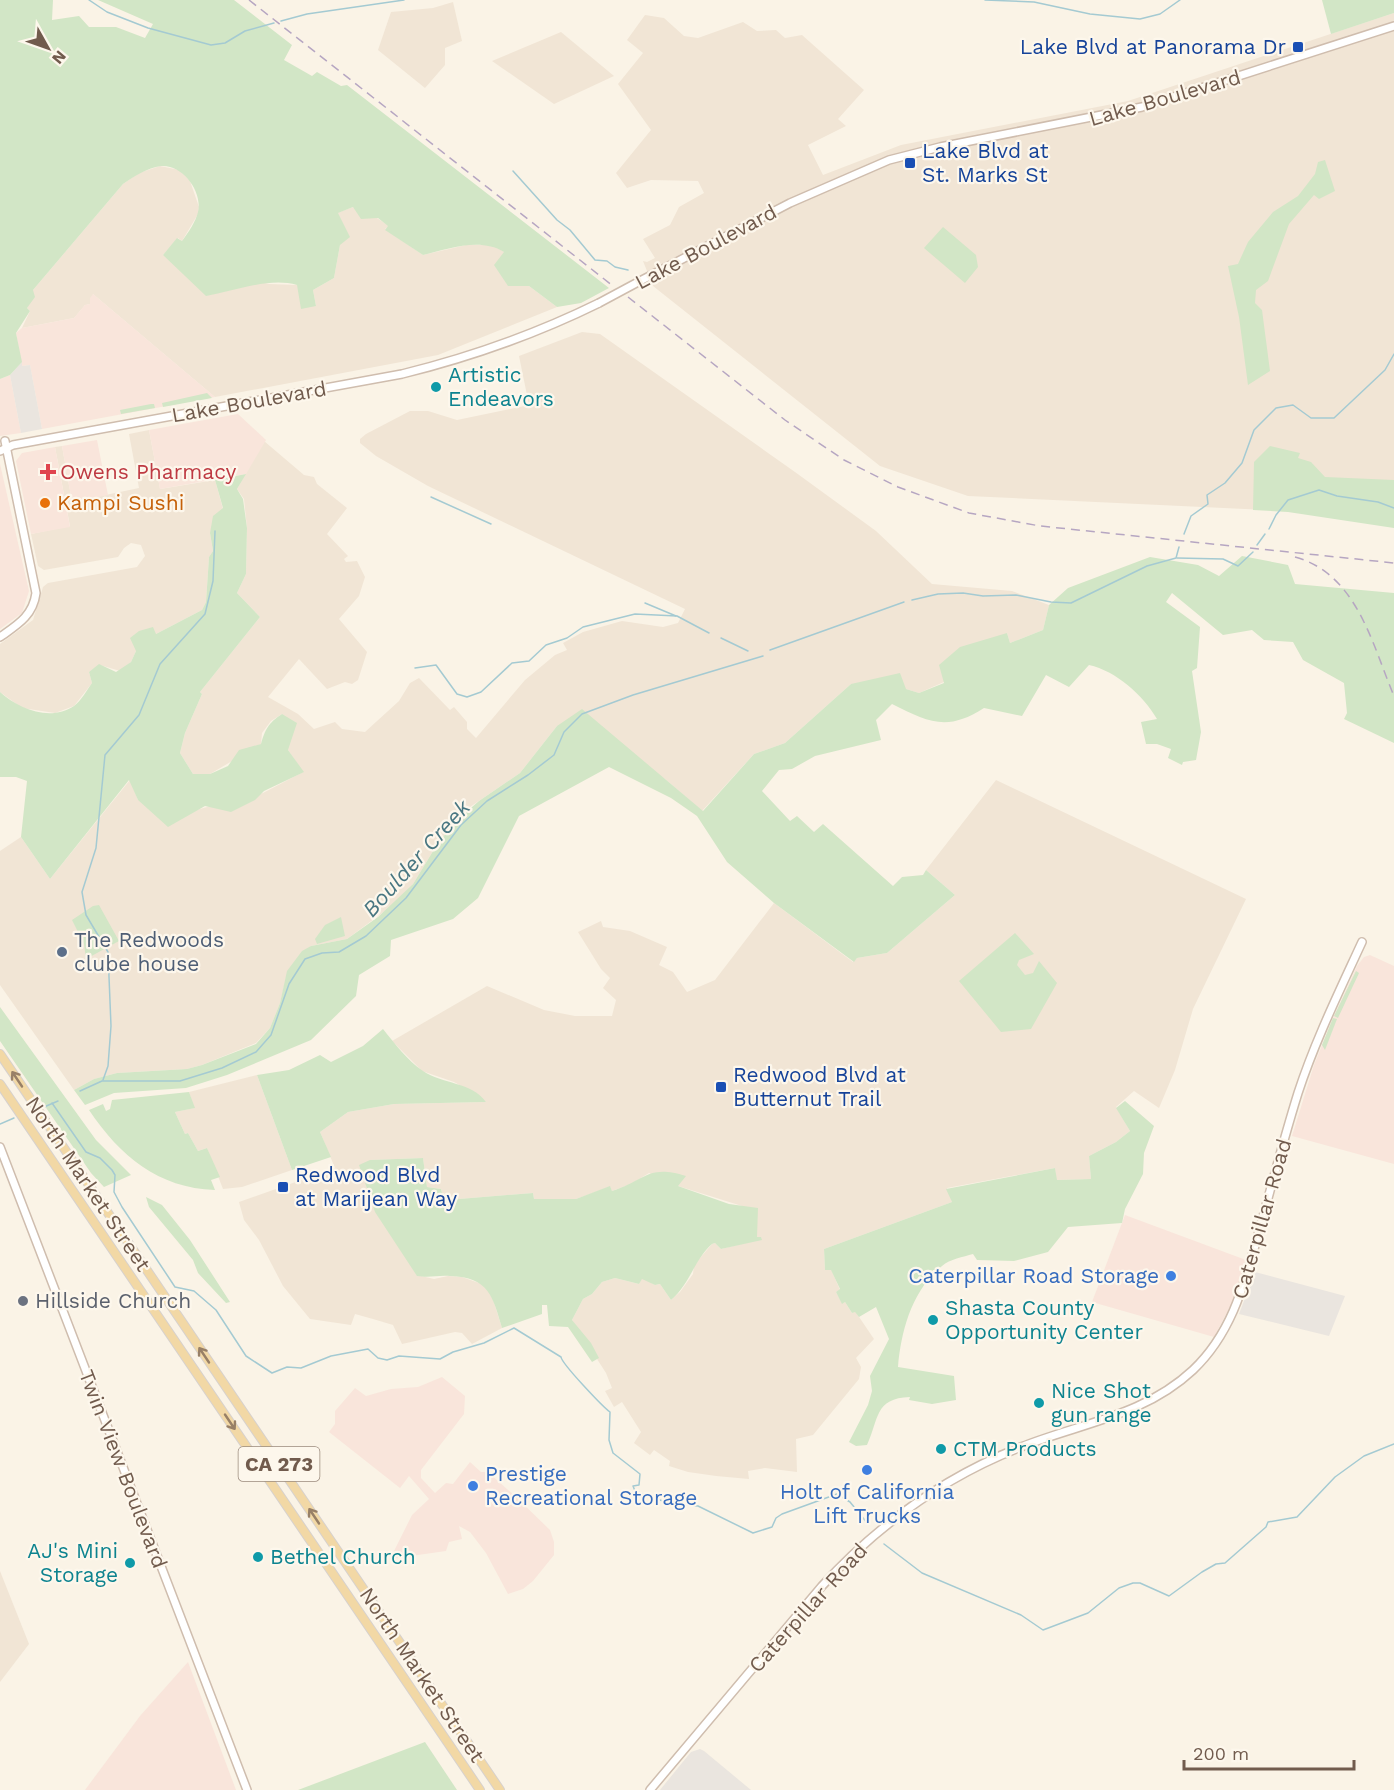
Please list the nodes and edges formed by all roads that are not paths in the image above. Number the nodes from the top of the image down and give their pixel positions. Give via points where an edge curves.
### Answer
1 (1394, 26) edge
2 (3, 441) edge
3 (6, 448) edge
4 (0, 637) edge
5 (1362, 942) dead end
6 (0, 1054) edge
7 (0, 1084) edge
8 (0, 1147) edge
9 (248, 1790) edge
10 (480, 1790) edge
11 (500, 1790) edge
12 (650, 1790) edge

1 - 3 street, Lake Boulevard, bridge via 1142,108 889,160 790,203 599,303 444,364
2 - 3 street
3 - 4 street via 36,593 27,616
5 - 12 street, Caterpillar Road via 1301,1084 1243,1292 1209,1353 1179,1382 1140,1407 987,1462 890,1522 822,1587
11 -> 6 main road, North Market Street / CA 273
7 -> 10 main road, North Market Street / CA 273
8 - 9 street, Twin View Boulevard

